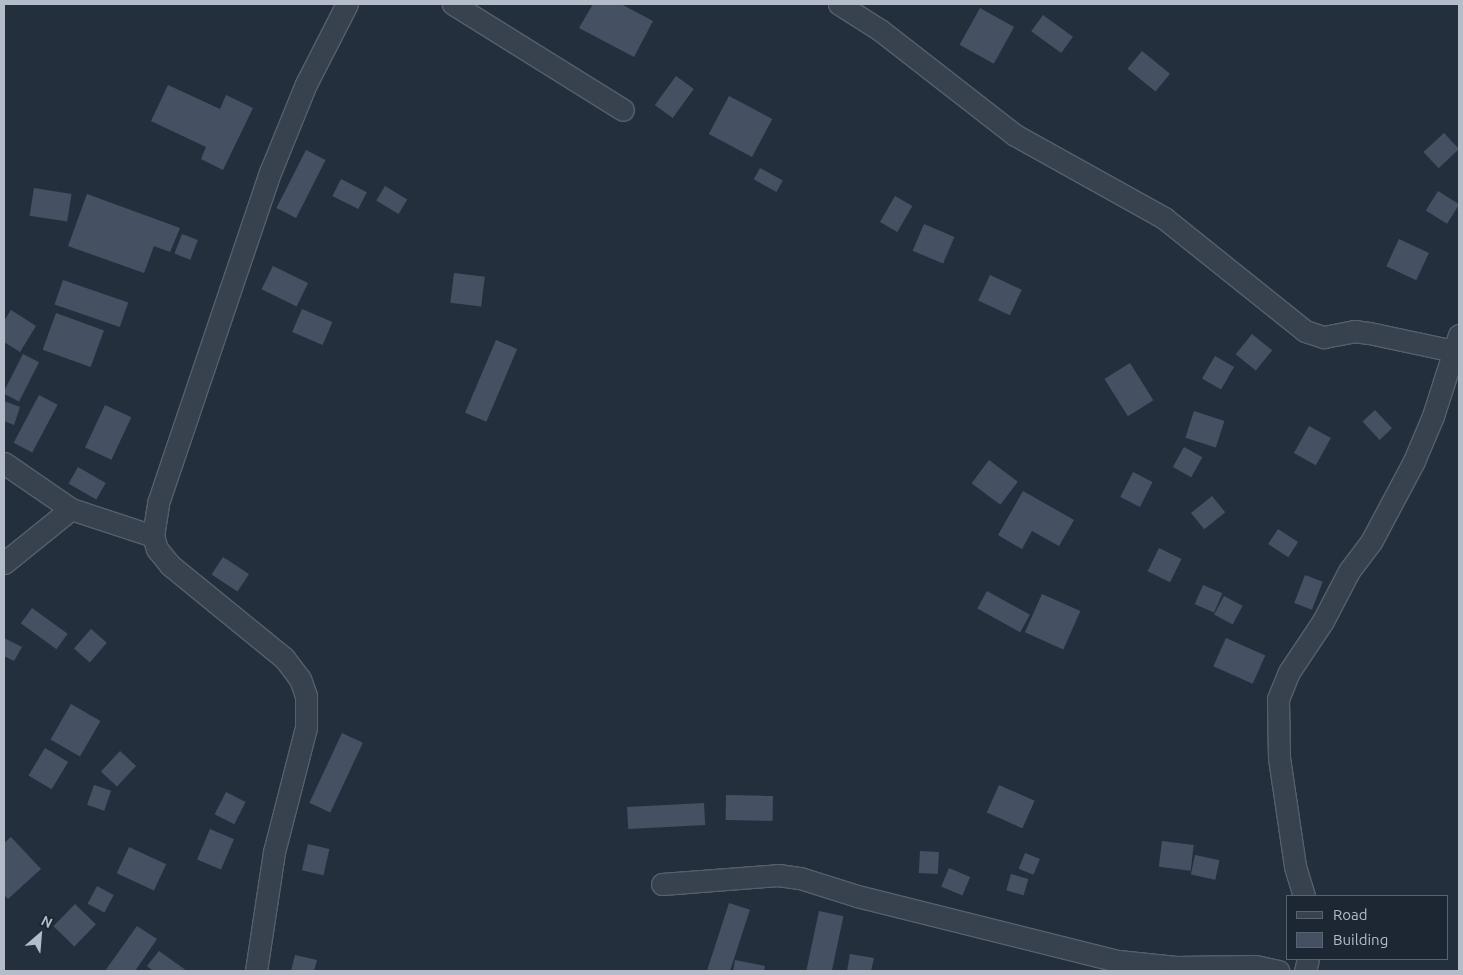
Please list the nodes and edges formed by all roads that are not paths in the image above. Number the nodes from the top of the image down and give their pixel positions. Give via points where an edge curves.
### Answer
1 (347, 4) edge
2 (453, 4) edge
3 (839, 4) edge
4 (623, 110) dead end
5 (1457, 343) edge
6 (4, 463) edge
7 (71, 509) junction
8 (152, 536) junction
9 (4, 563) edge
10 (662, 884) dead end
11 (1304, 895) edge
12 (1190, 969) edge
13 (256, 971) edge
14 (1278, 971) edge

1 - 8 street via 306,84 271,170 158,503
2 - 4 street
3 - 5 street via 880,30 1015,135 1164,218 1305,331 1324,338 1354,331
5 - 11 street via 1433,416 1414,460 1371,542 1349,571 1323,621 1289,672 1278,699 1279,757 1295,866
6 - 7 street
7 - 8 street
7 - 9 street
8 - 13 street via 157,549 170,564 284,658 300,679 306,696 306,727 274,852
10 - 12 street via 778,875 800,878 857,896 925,910 1118,961
12 - 14 street via 1255,966

